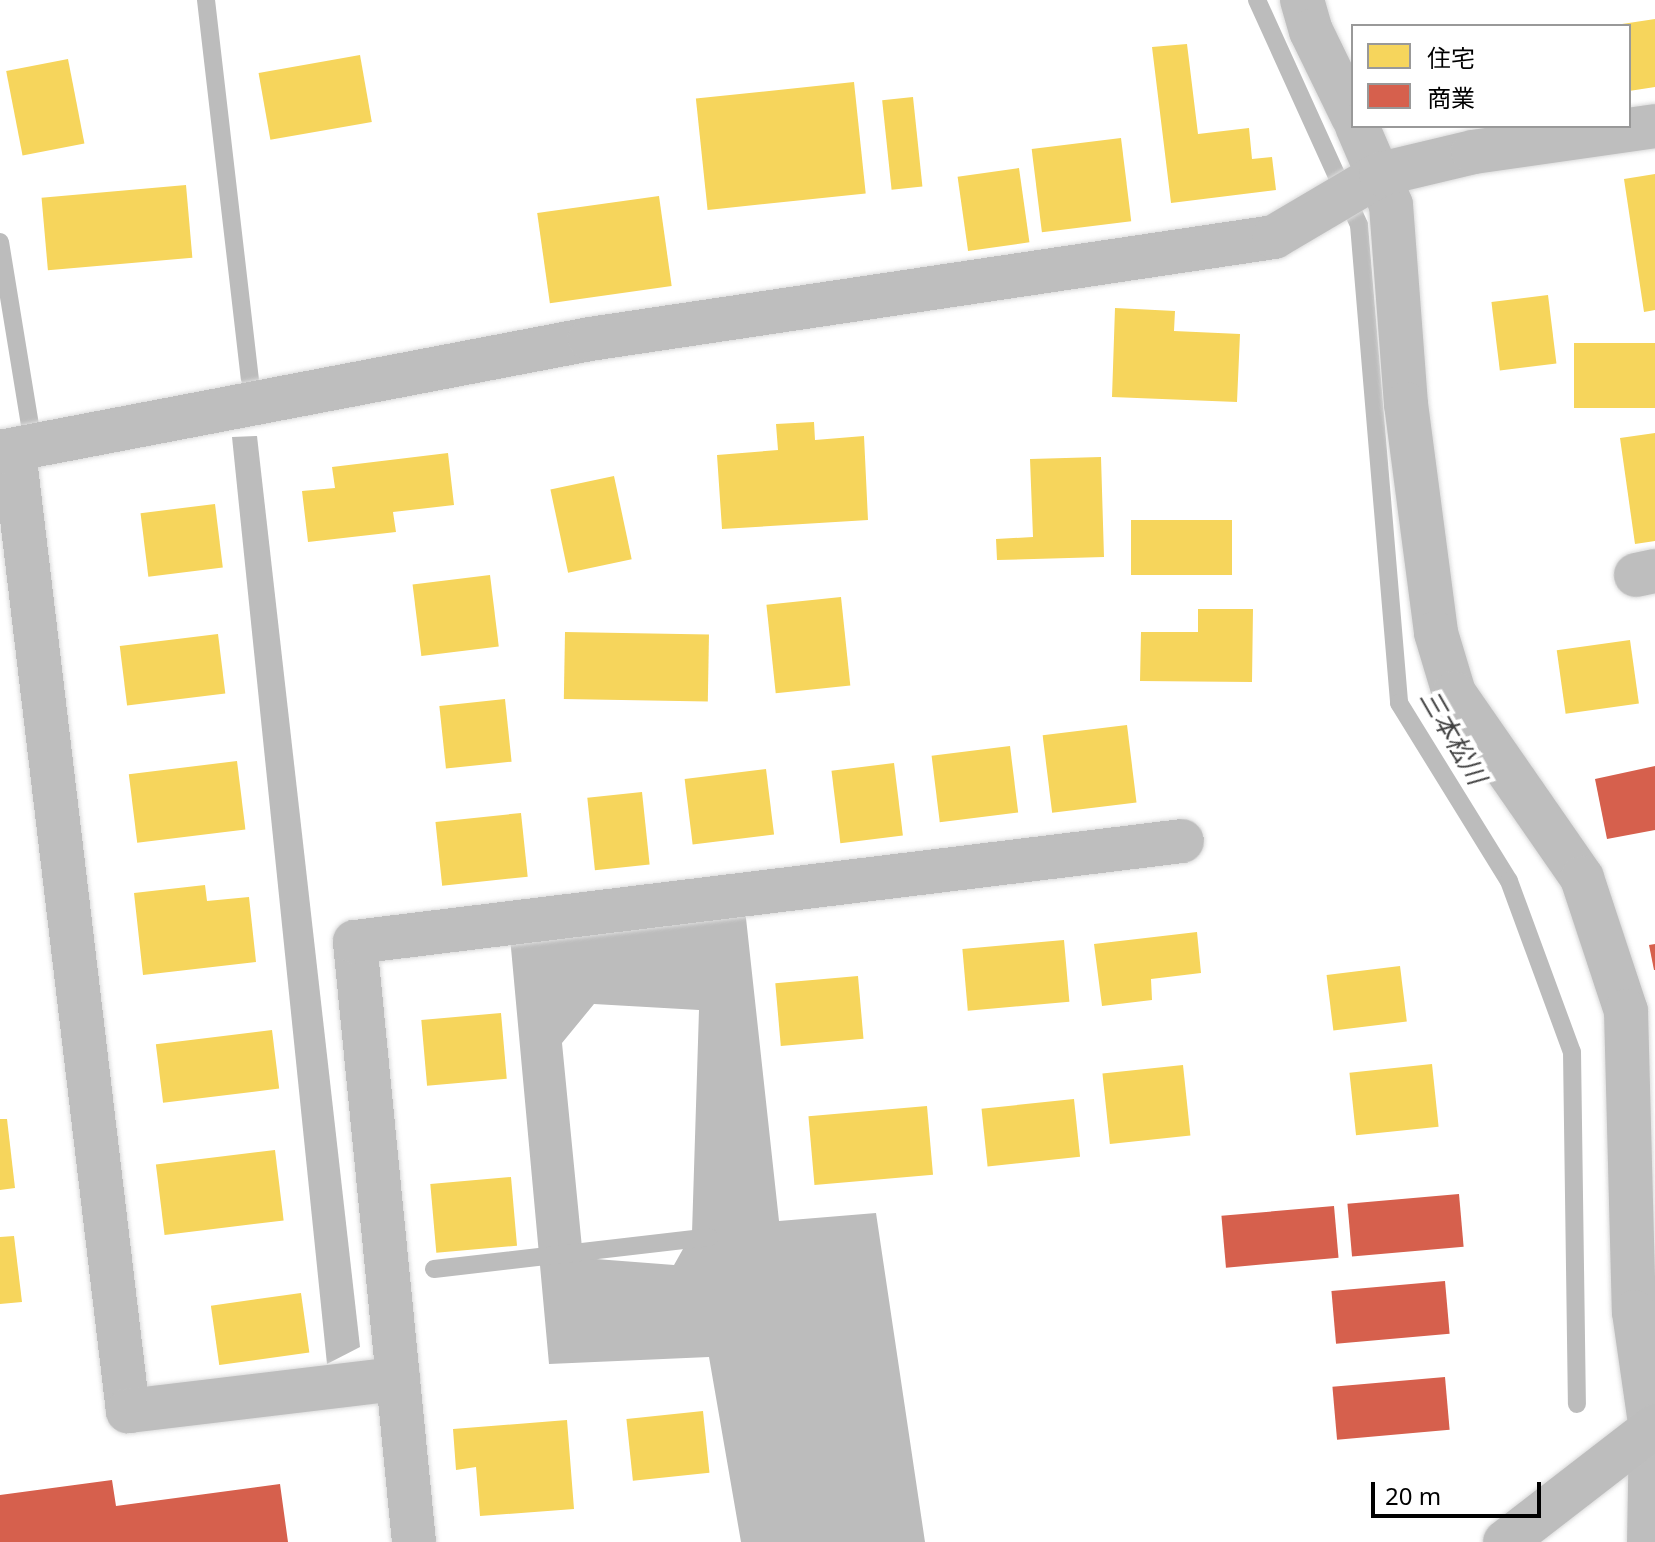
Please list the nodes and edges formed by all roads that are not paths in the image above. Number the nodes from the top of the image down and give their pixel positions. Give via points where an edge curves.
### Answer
1 (1302, 0) edge
2 (1351, 113) edge
3 (1655, 126) edge
4 (1358, 128) edge
5 (1381, 174) junction
6 (7, 452) edge
7 (1182, 841) dead end
8 (398, 1379) junction
9 (1653, 1428) edge
10 (414, 1542) edge
11 (1505, 1542) edge
12 (1649, 1542) edge

1 - 2 street via 1311,31
3 - 5 street via 1473,152
4 - 5 street
5 - 6 street via 1274,237 590,339
5 - 9 street via 1391,205 1406,404 1436,633 1449,678 1486,746 1582,878 1626,1011 1634,1312
6 - 8 street via 128,1411
7 - 8 street via 355,942
8 - 10 street
9 - 11 highway
9 - 12 street

